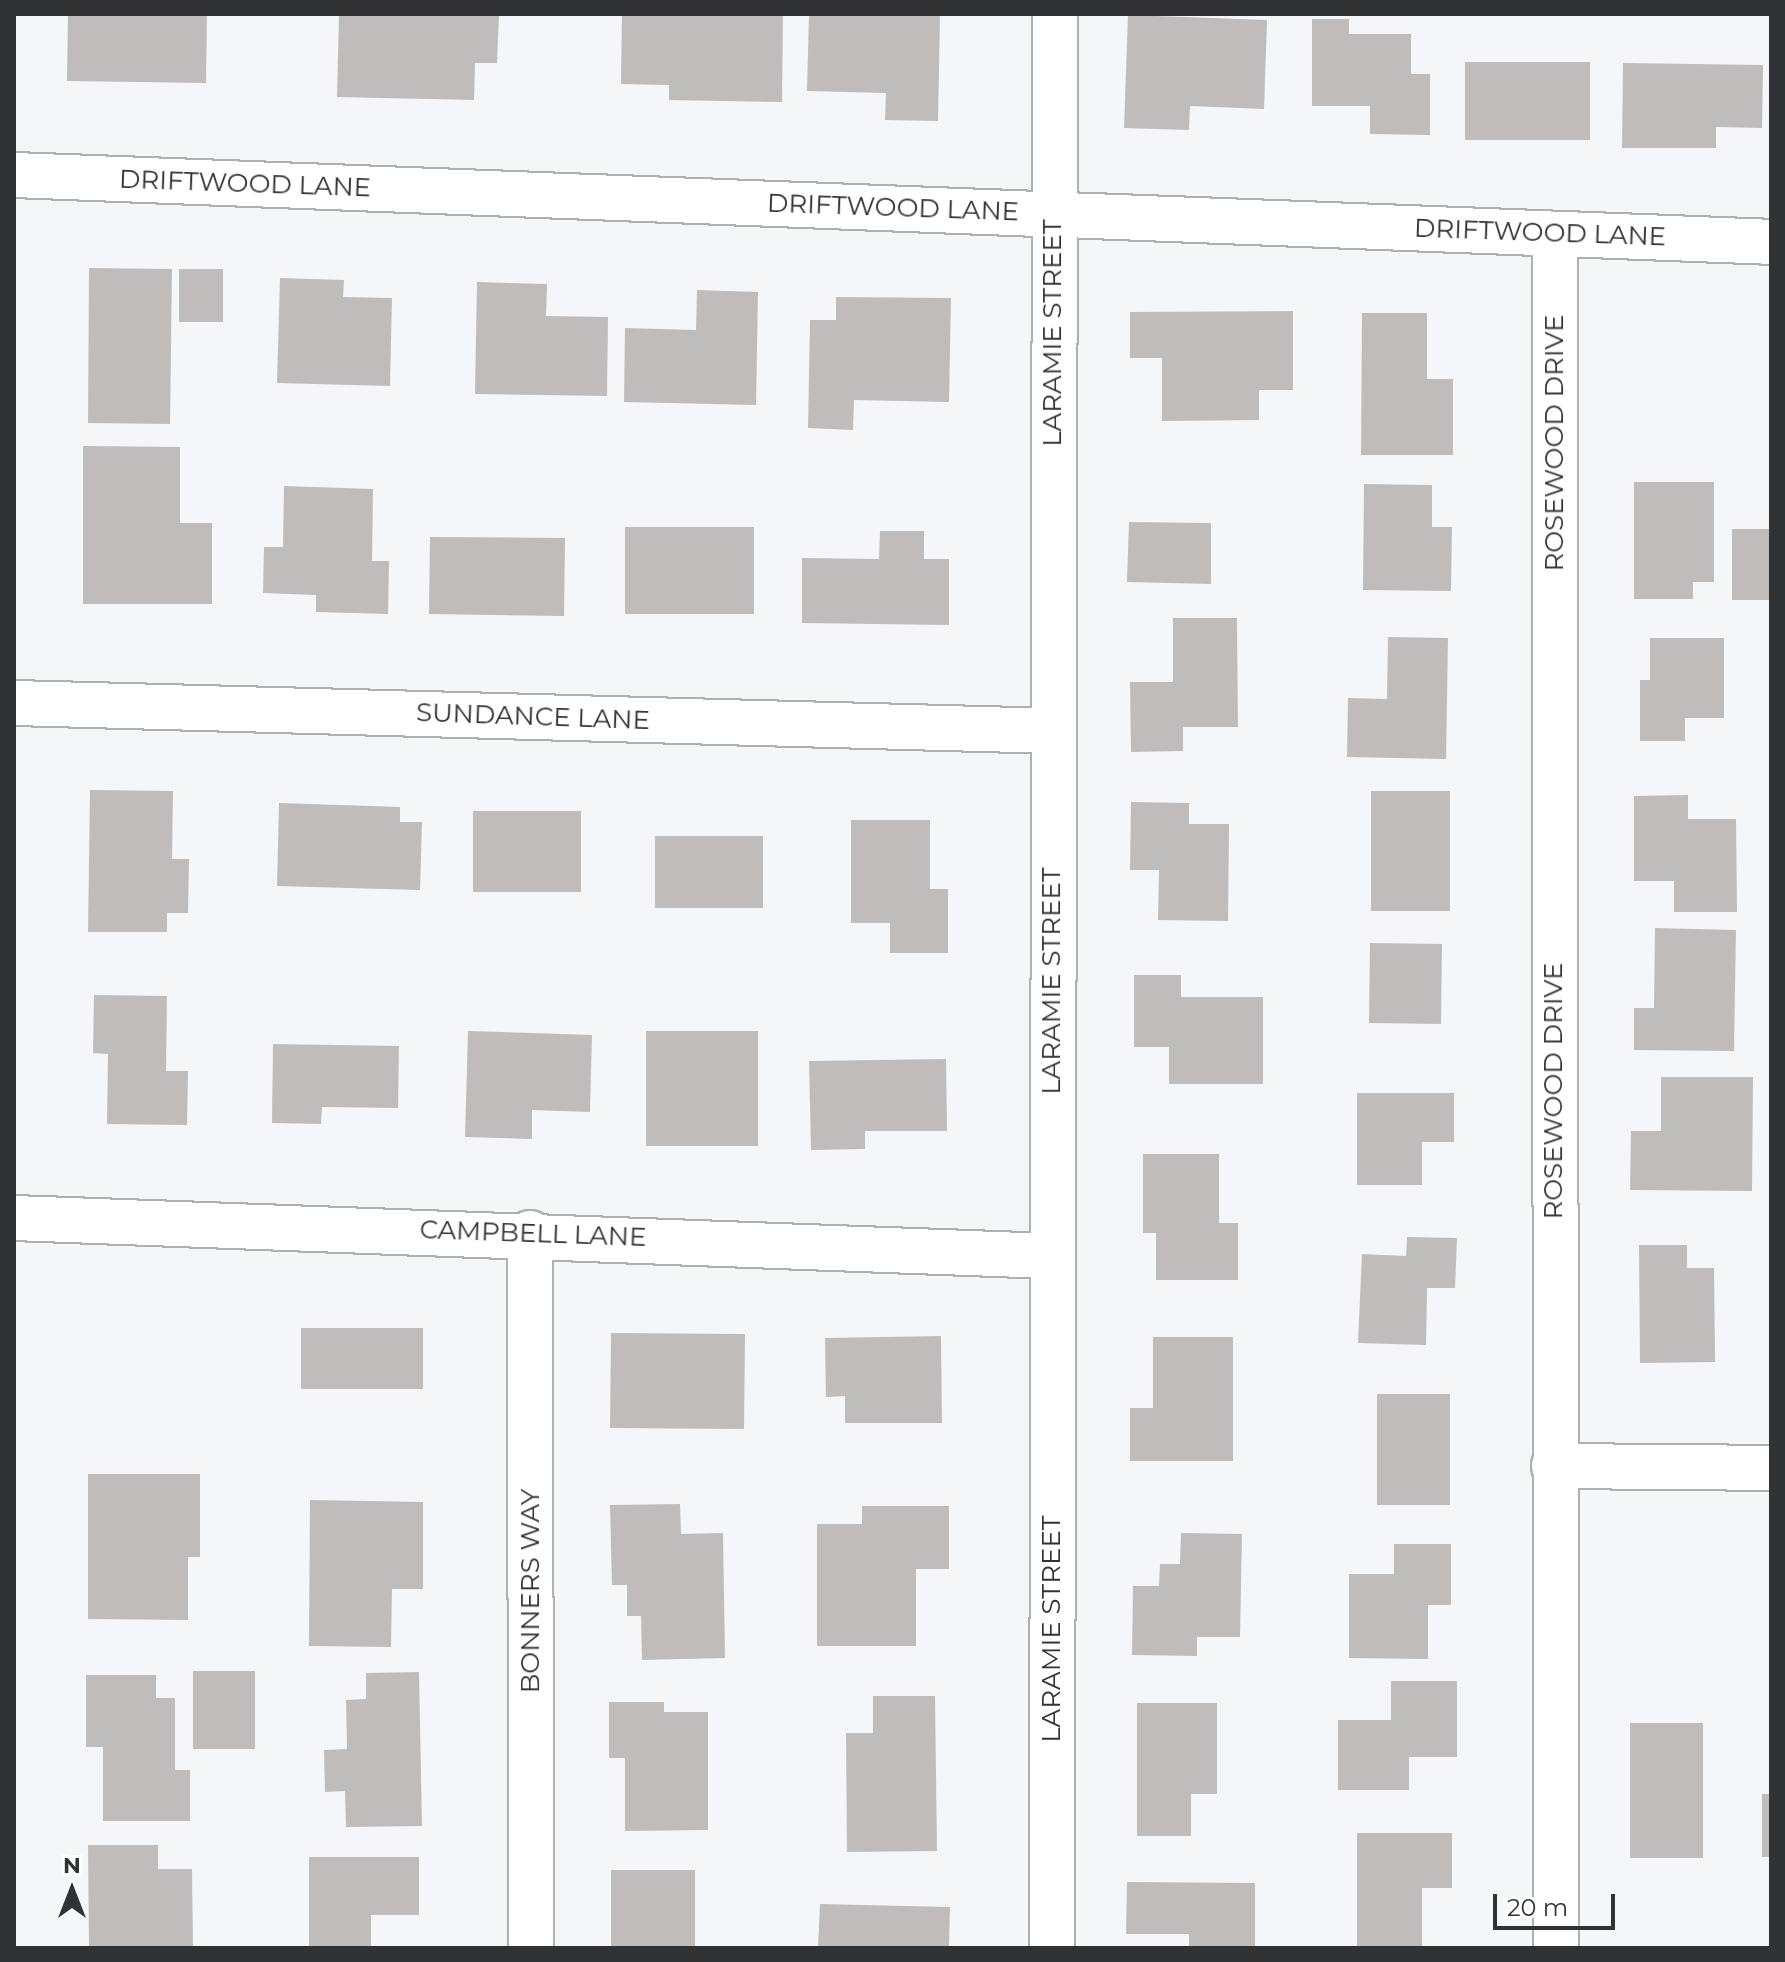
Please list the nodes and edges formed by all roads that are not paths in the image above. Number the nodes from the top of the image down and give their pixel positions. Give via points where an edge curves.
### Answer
1 (1055, 14) edge
2 (14, 175) edge
3 (1054, 214) junction
4 (1555, 234) junction
5 (1771, 242) edge
6 (14, 703) edge
7 (1053, 731) junction
8 (14, 1218) edge
9 (530, 1233) junction
10 (1051, 1256) junction
11 (1554, 1466) junction
12 (1771, 1468) edge
13 (531, 1948) edge
14 (1052, 1948) edge
15 (1556, 1948) edge

1 - 3 street, LARAMIE STREET
2 - 3 street, DRIFTWOOD LANE
3 - 4 street, DRIFTWOOD LANE
3 - 7 street, LARAMIE STREET
4 - 5 street, DRIFTWOOD LANE
4 - 11 street, ROSEWOOD DRIVE
6 - 7 street, SUNDANCE LANE
7 - 10 street, LARAMIE STREET
8 - 9 street, CAMPBELL LANE
9 - 10 street, CAMPBELL LANE
9 - 13 street, BONNERS WAY
10 - 14 street, LARAMIE STREET
11 - 12 street
11 - 15 street, ROSEWOOD DRIVE

